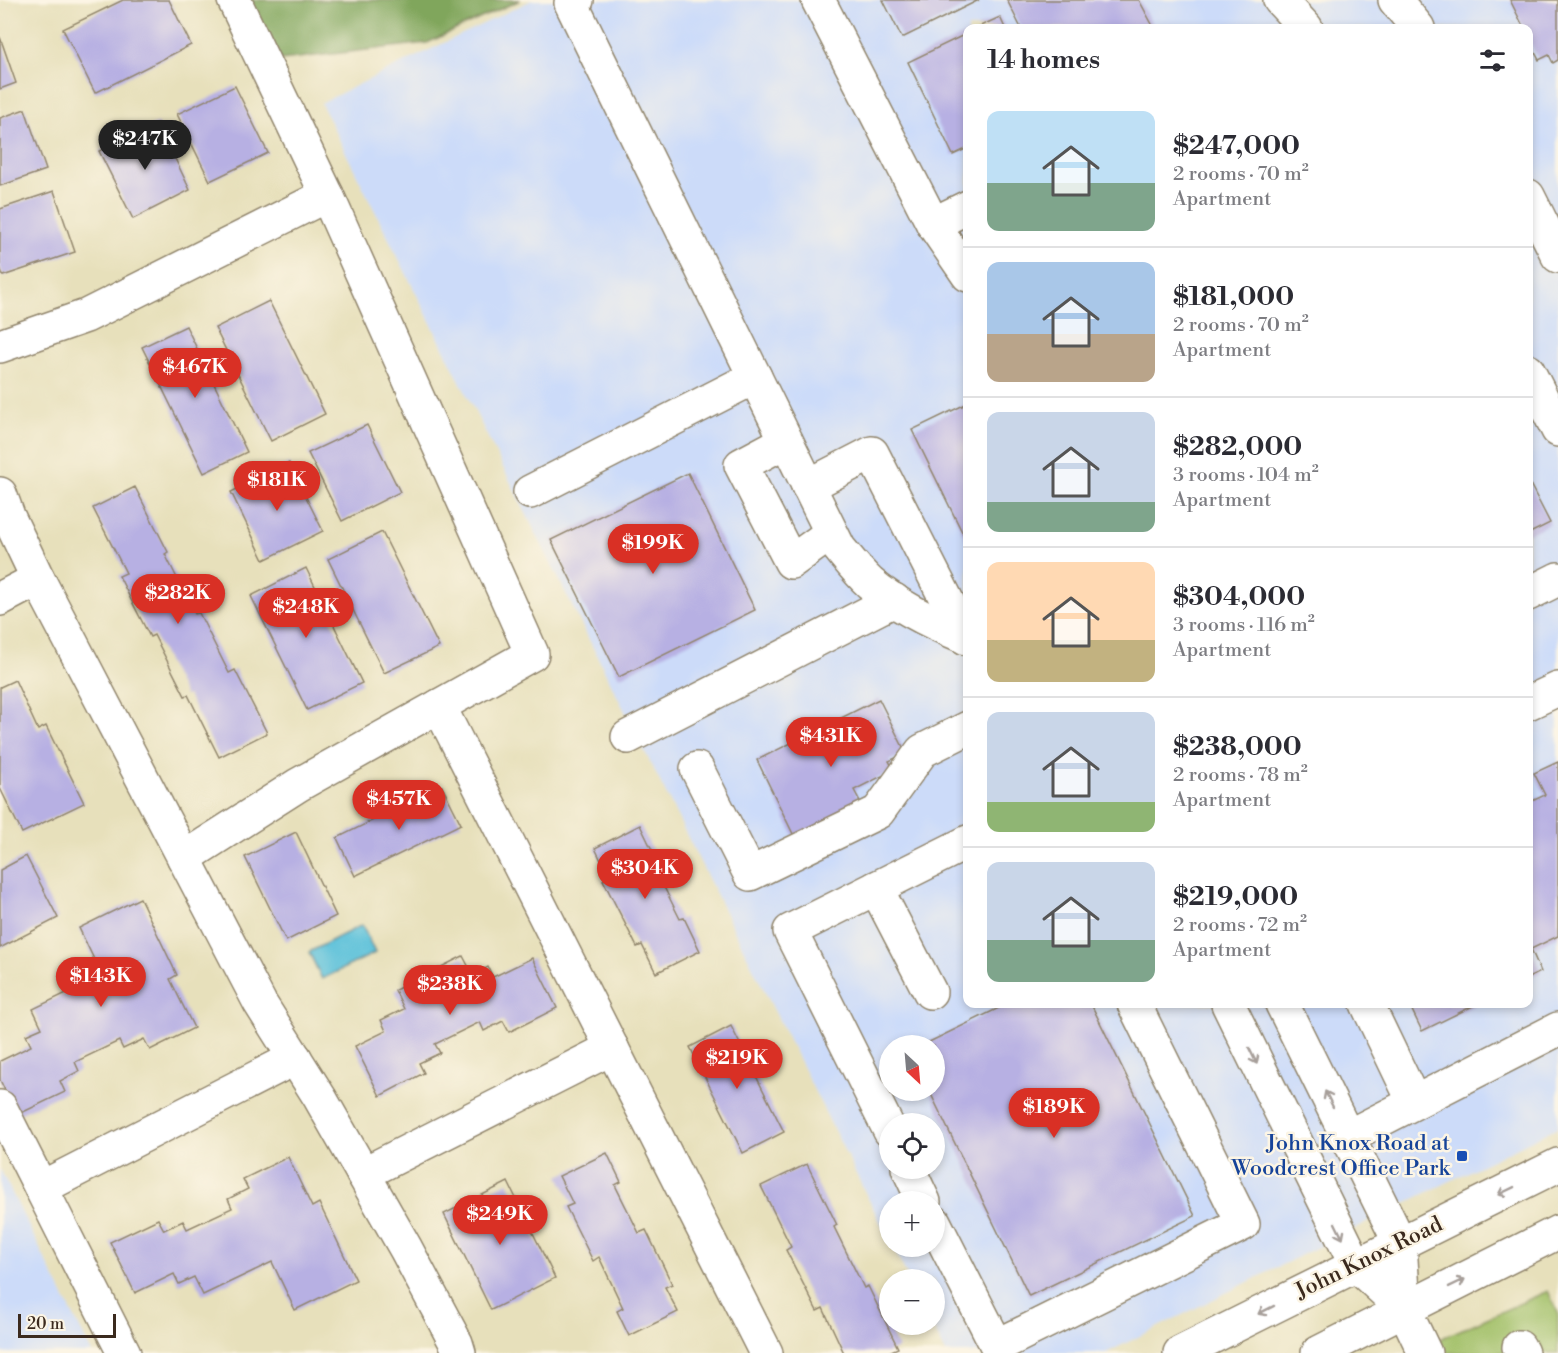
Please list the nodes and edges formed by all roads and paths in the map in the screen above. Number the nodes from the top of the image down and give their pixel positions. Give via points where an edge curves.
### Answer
1 (234, 0) edge
2 (577, 0) edge
3 (818, 0) edge
4 (1395, 0) edge
5 (1415, 24) edge
6 (327, 195) junction
7 (1533, 206) edge
8 (963, 209) edge
9 (933, 224) junction
10 (1558, 256) edge
11 (963, 268) edge
12 (0, 346) edge
13 (755, 377) junction
14 (1533, 381) edge
15 (1558, 430) edge
16 (786, 441) junction
17 (808, 486) junction
18 (530, 492) dead end
19 (0, 494) edge
20 (831, 533) junction
21 (38, 579) junction
22 (1558, 579) edge
23 (1533, 592) edge
24 (0, 599) edge
25 (894, 600) junction
26 (963, 630) edge
27 (963, 636) edge
28 (1558, 689) edge
29 (1533, 701) edge
30 (439, 706) junction
31 (963, 730) edge
32 (628, 737) dead end
33 (697, 770) dead end
34 (963, 851) edge
35 (184, 858) junction
36 (876, 888) junction
37 (930, 992) dead end
38 (1136, 1008) edge
39 (1230, 1008) edge
40 (1284, 1008) edge
41 (1368, 1008) edge
42 (1558, 1029) edge
43 (612, 1048) junction
44 (295, 1058) junction
45 (1414, 1102) junction
46 (0, 1107) edge
47 (881, 1113) edge
48 (1347, 1137) junction
49 (1558, 1165) edge
50 (363, 1174) junction
51 (41, 1188) junction
52 (1558, 1232) edge
53 (1400, 1243) junction
54 (945, 1244) edge
55 (1356, 1265) junction
56 (1404, 1309) junction
57 (124, 1353) edge
58 (459, 1353) edge
59 (766, 1353) edge
60 (1180, 1353) edge
61 (1318, 1353) edge
62 (1425, 1353) edge

1 - 6 street
2 - 13 street via 572,3
3 - 9 street
4 - 5 street
6 - 12 street via 86,316
6 - 30 street via 532,654
7 - 10 street
8 - 9 street
9 - 11 street
13 - 16 street
13 - 18 street
14 - 15 street
16 - 17 street
16 - 20 street via 741,465 791,562
17 - 20 street
17 - 26 street via 872,453
19 - 21 street
20 - 25 street via 870,583
21 - 24 street
21 - 35 street
22 - 23 street
25 - 27 street
25 - 32 street
28 - 29 street
30 - 35 street via 298,785
30 - 43 street
31 - 33 street via 922,751 878,812 750,874
34 - 36 street
35 - 44 street via 260,1003
36 - 37 street
36 - 47 street via 790,931
38 - 54 street via 1244,1224 996,1346
39 -> 55 street
48 -> 40 street
41 - 45 street
42 - 45 street
43 - 50 street
43 - 59 street
44 - 50 street
44 - 51 street
45 - 48 street
46 - 51 street
48 - 53 street
49 -> 53 street, John Knox Road
50 - 58 street
51 - 57 street
56 -> 52 street
53 - 55 street, John Knox Road
53 - 56 street
55 - 56 street
55 -> 60 street, John Knox Road
56 - 61 street
56 - 62 street

